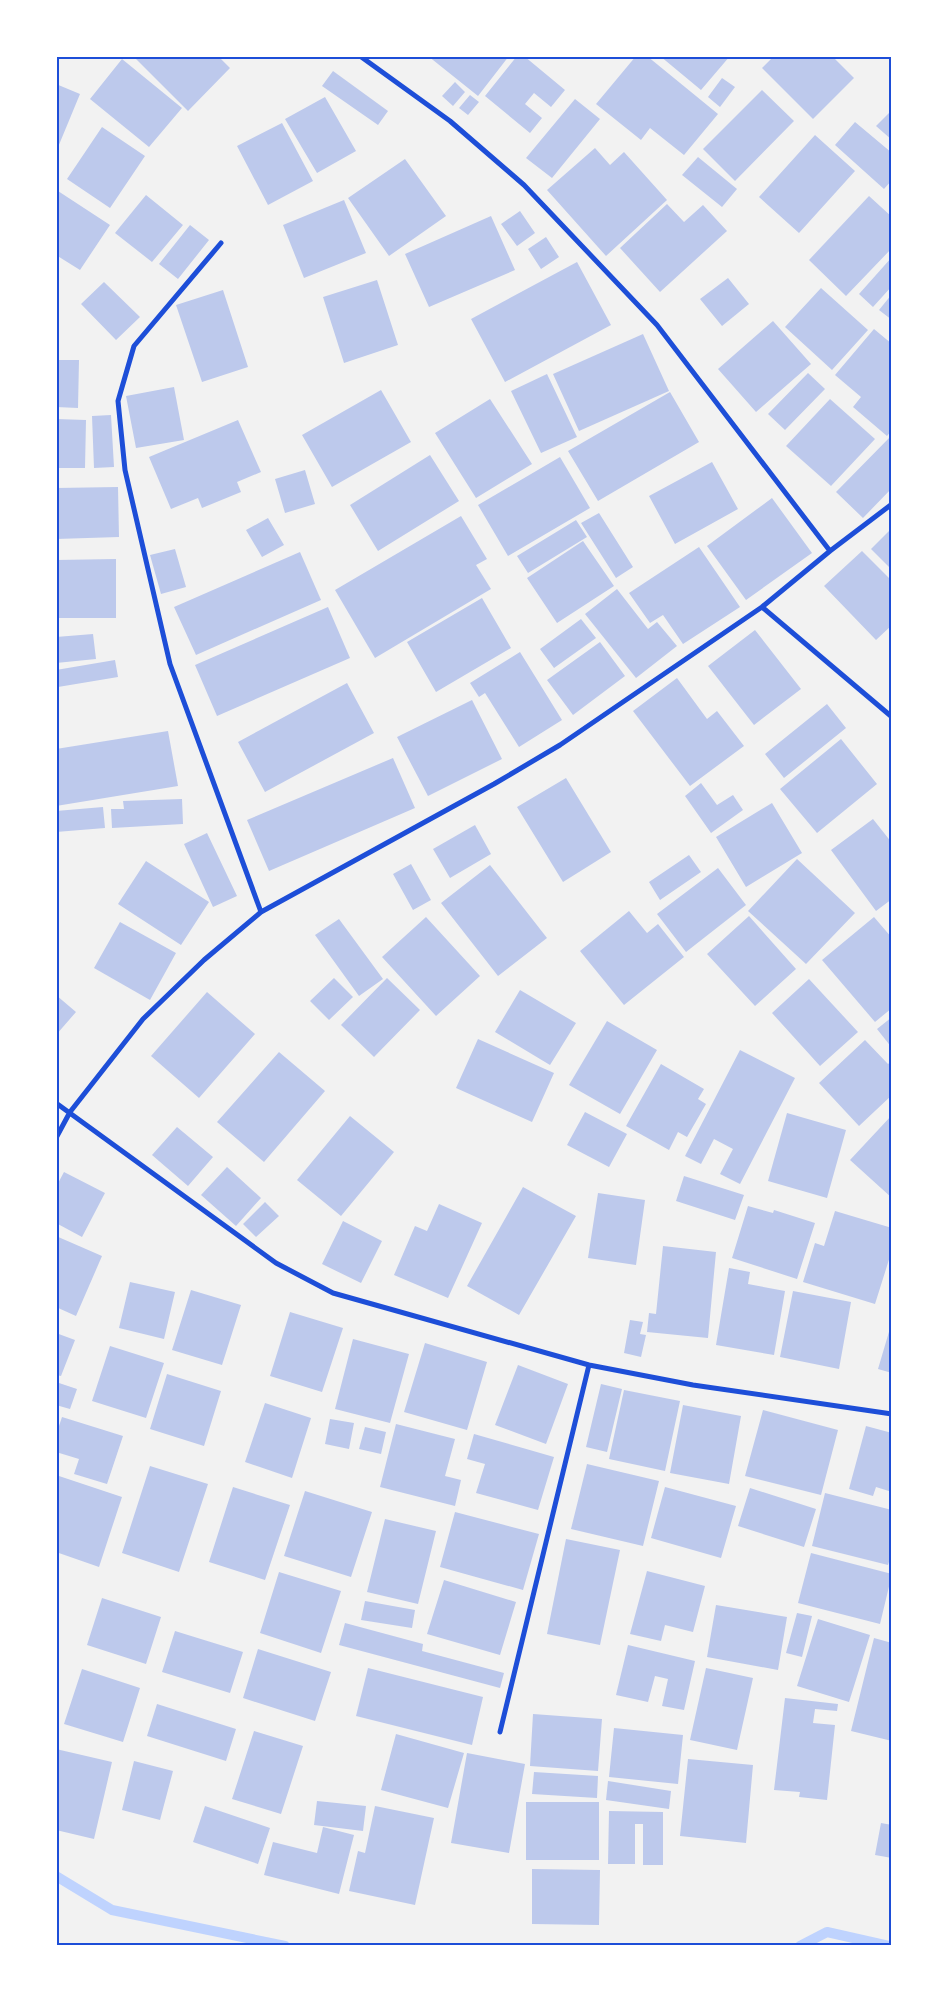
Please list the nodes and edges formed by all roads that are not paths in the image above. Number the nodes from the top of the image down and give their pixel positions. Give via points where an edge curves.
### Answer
1 (360, 56) edge
2 (221, 243) dead end
3 (892, 504) edge
4 (830, 550) junction
5 (762, 607) junction
6 (892, 717) edge
7 (261, 912) junction
8 (56, 1103) edge
9 (70, 1112) junction
10 (56, 1138) edge
11 (589, 1365) junction
12 (892, 1414) edge
13 (500, 1732) dead end

1 - 4 street via 450,121 524,185 644,311
2 - 7 street via 134,346 118,401 125,470 170,664
3 - 4 street
4 - 5 street
5 - 6 street
5 - 7 street via 560,745
7 - 9 street via 204,960 143,1019
8 - 9 street
9 - 10 street
9 - 11 street via 276,1263 333,1293
11 - 12 street via 693,1385
11 - 13 street

